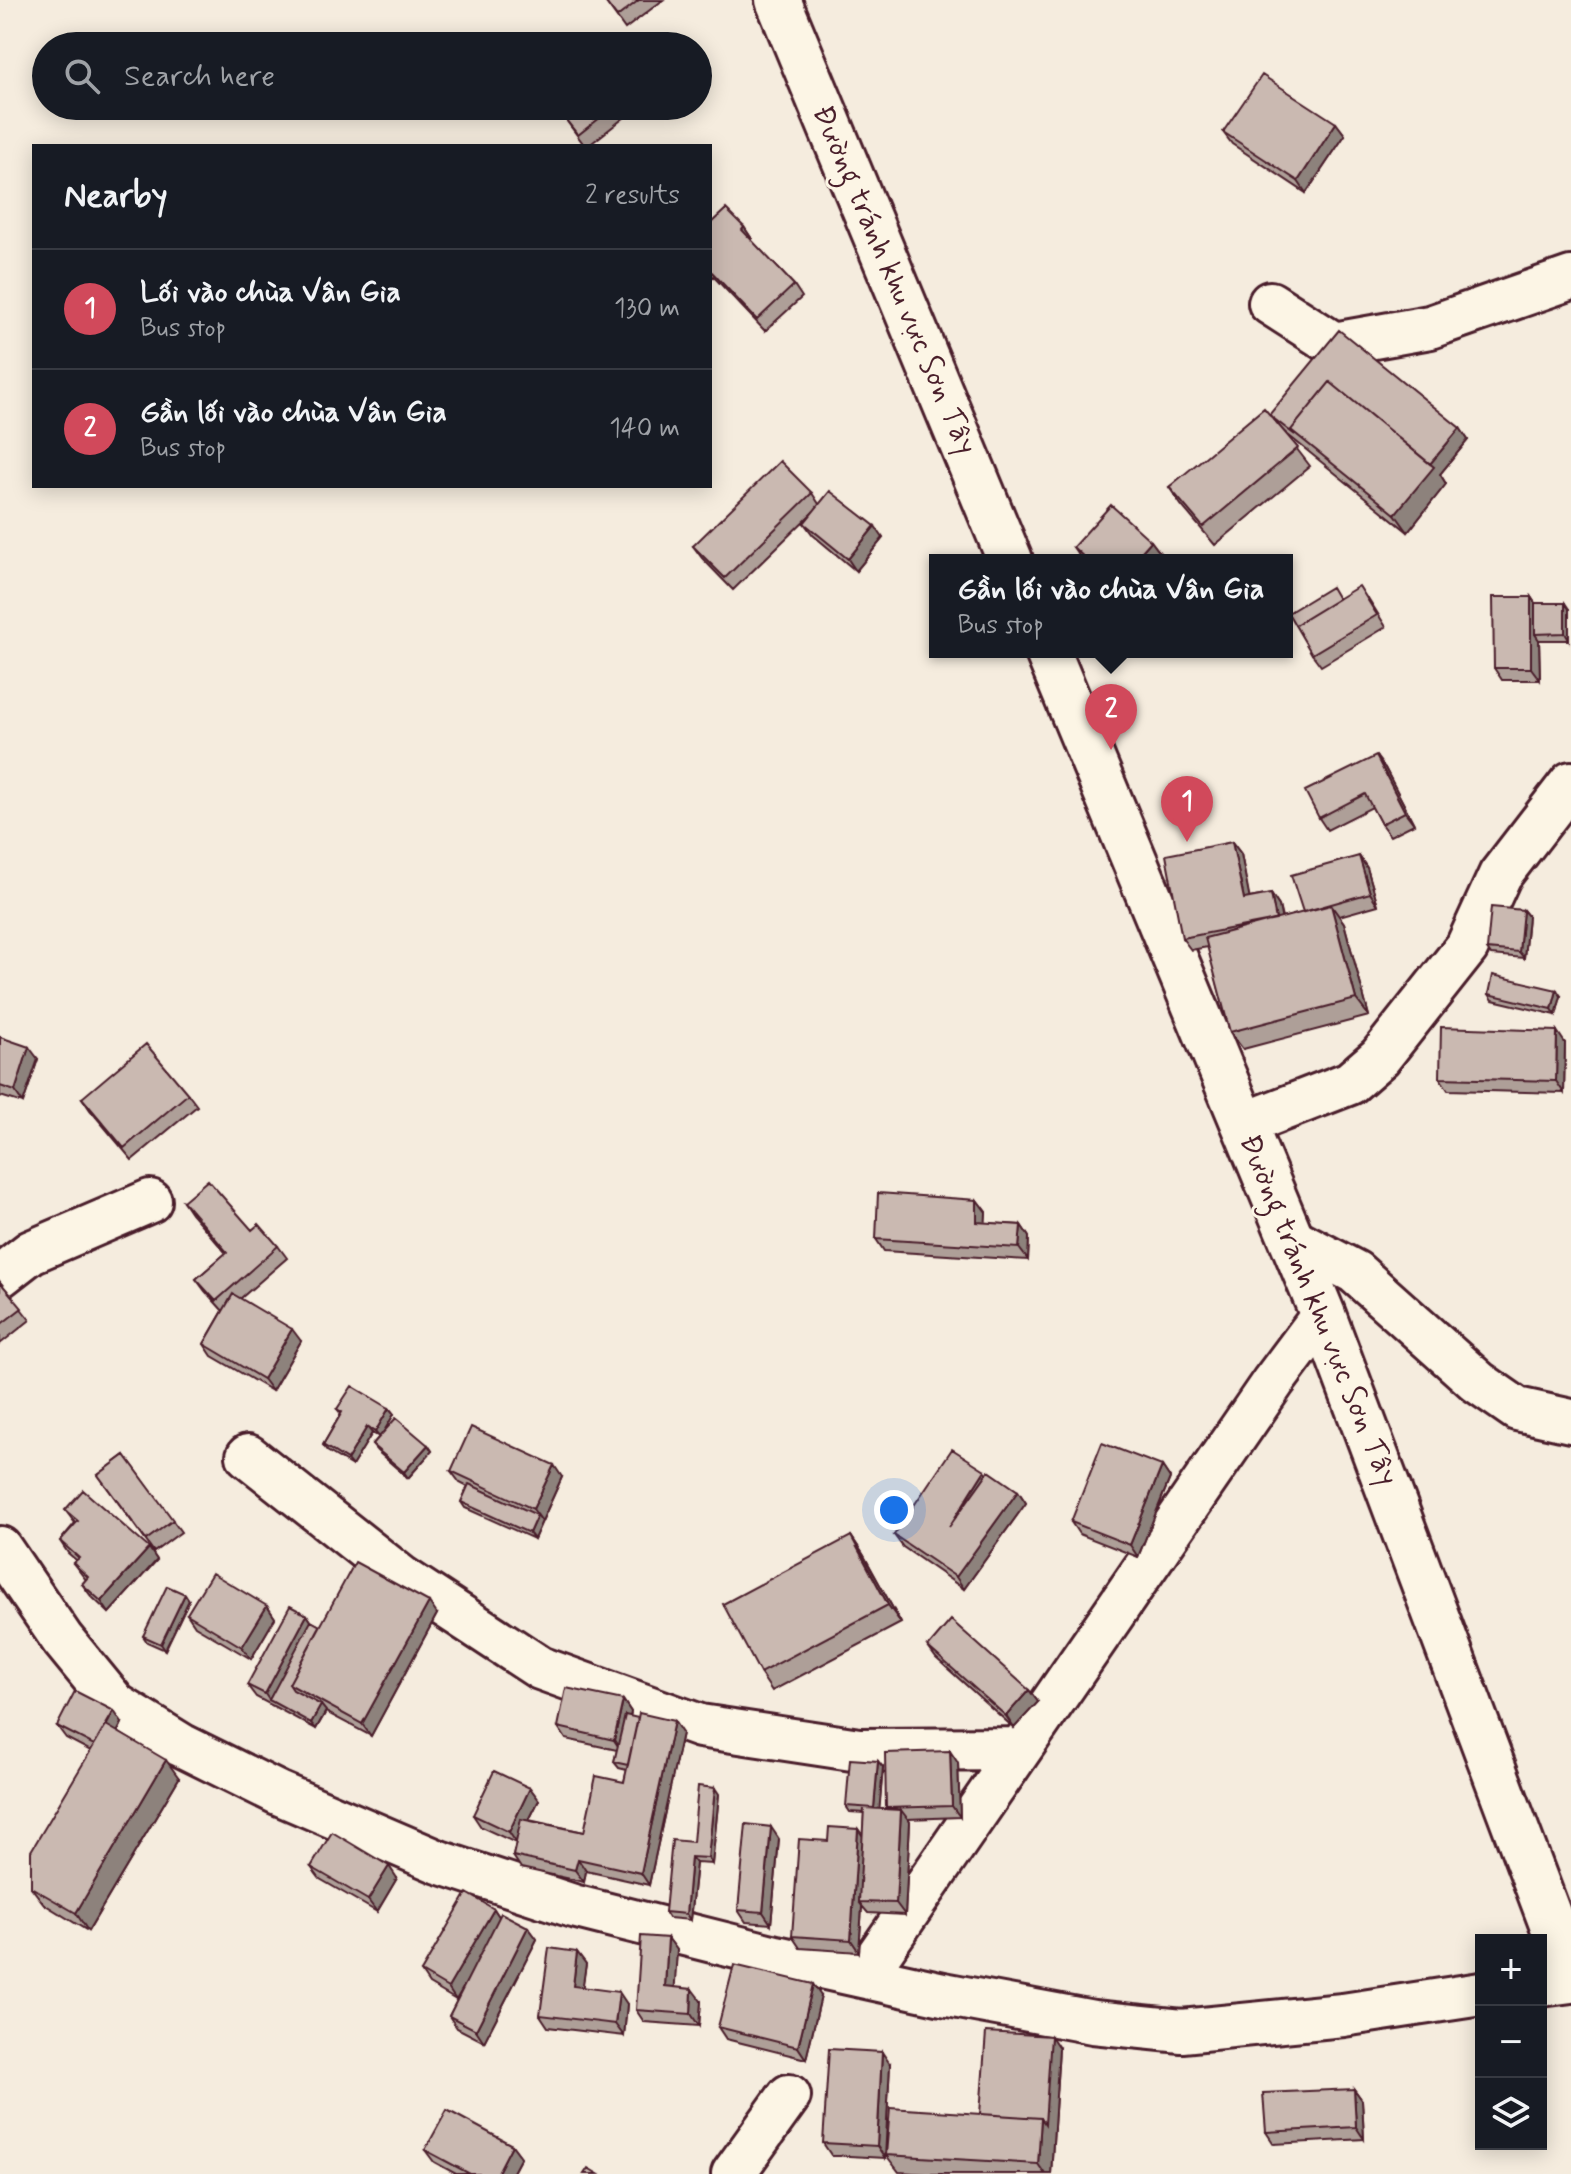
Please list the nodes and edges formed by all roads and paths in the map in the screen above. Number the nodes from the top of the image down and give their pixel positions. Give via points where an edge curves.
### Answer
1 (778, 0) edge
2 (1571, 278) edge
3 (1270, 303) dead end
4 (1008, 554) edge
5 (1050, 658) edge
6 (1571, 783) edge
7 (1244, 1124) junction
8 (150, 1201) dead end
9 (1292, 1239) junction
10 (0, 1276) edge
11 (1323, 1315) junction
12 (1571, 1421) edge
13 (248, 1456) dead end
14 (0, 1548) edge
15 (1020, 1749) junction
16 (864, 1976) junction
17 (1571, 1978) edge
18 (1547, 1984) edge
19 (1475, 1995) edge
20 (789, 2096) dead end
21 (733, 2174) edge

1 - 4 highway, Đường tránh khu vực Sơn Tây
2 - 3 street via 1430,327 1334,344
5 - 7 highway, Đường tránh khu vực Sơn Tây
6 - 7 street via 1500,875 1467,947 1380,1057 1350,1083
7 - 9 highway, Đường tránh khu vực Sơn Tây
8 - 10 street via 31,1252
9 - 11 highway, Đường tránh khu vực Sơn Tây
9 - 12 street via 1355,1272 1478,1382 1517,1409
11 - 15 street
11 - 17 highway, Đường tránh khu vực Sơn Tây
13 - 15 street via 401,1577 540,1668 700,1726 859,1750
14 - 16 street via 62,1639 116,1705 181,1745 439,1862 573,1906
15 - 16 street
16 - 19 street via 1093,2022 1182,2031
17 - 18 street
20 - 21 street

